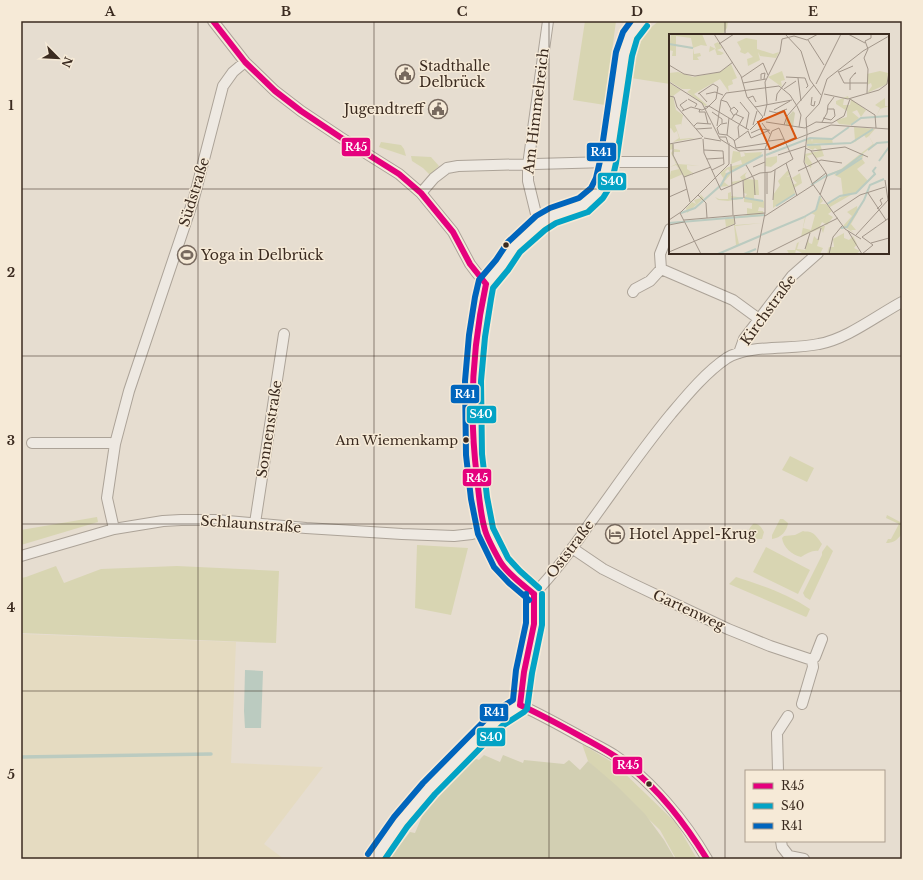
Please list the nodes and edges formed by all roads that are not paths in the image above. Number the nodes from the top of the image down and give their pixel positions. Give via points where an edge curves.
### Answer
1 (213, 21) edge
2 (548, 21) edge
3 (641, 21) edge
4 (245, 62) junction
5 (608, 162) junction
6 (669, 162) edge
7 (528, 165) junction
8 (421, 193) junction
9 (540, 223) junction
10 (669, 232) edge
11 (815, 256) edge
12 (661, 269) junction
13 (486, 284) junction
14 (633, 292) dead end
15 (902, 302) edge
16 (759, 319) junction
17 (284, 334) dead end
18 (739, 353) junction
19 (32, 443) dead end
20 (116, 444) junction
21 (255, 523) junction
22 (114, 529) junction
23 (485, 531) junction
24 (572, 548) junction
25 (21, 556) edge
26 (534, 594) junction
27 (822, 639) dead end
28 (812, 660) junction
29 (802, 704) dead end
30 (520, 705) junction
31 (788, 716) dead end
32 (778, 770) edge
33 (781, 842) edge
34 (375, 859) edge
35 (707, 859) edge
36 (804, 859) edge

1 - 4 street
2 - 7 street, Am Himmelreich
3 - 5 street via 630,34 625,48
4 - 8 street via 298,109 399,174
4 - 20 street, Südstraße via 233,72 223,86 194,198 129,391
5 - 6 street
5 - 7 street
5 - 9 street via 604,181 597,193 583,205
7 - 8 street via 447,168
7 - 9 street, Am Himmelreich via 528,180
8 - 13 street via 453,232 470,264
9 - 13 street via 514,247
10 - 12 street via 660,254
11 - 16 street, Kirchstraße via 792,276
12 - 14 street via 650,281
12 - 16 street via 733,300
13 - 23 street via 476,336 473,381 474,455
15 - 18 street, Oststraße via 844,335 820,344
16 - 18 street, Kirchstraße via 744,339
17 - 21 street, Sonnenstraße
18 - 24 street, Oststraße via 727,358 706,375 679,404
19 - 20 street
20 - 22 street, Südstraße via 107,498
21 - 22 street, Schlaunstraße via 181,520
21 - 23 street, Schlaunstraße via 338,531 454,536
22 - 25 street, Schlaunstraße
23 - 26 street via 501,563
24 - 26 street, Oststraße
24 - 28 street, Gartenweg via 603,569 728,629
26 - 30 street via 534,624
27 - 28 street
28 - 29 street via 813,667
30 - 34 street via 497,720 429,789 401,822
30 - 35 street via 614,755 642,777 689,830
31 - 32 street via 777,733
33 - 36 street via 789,856

